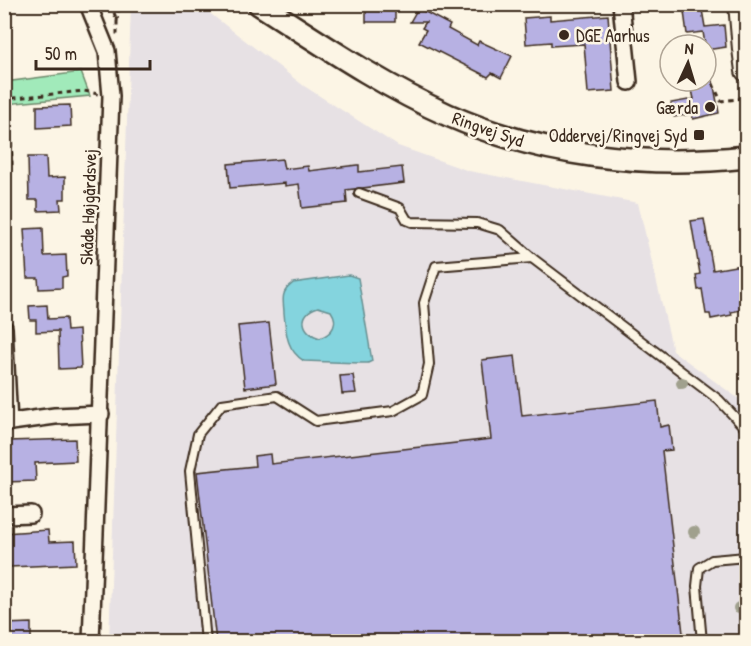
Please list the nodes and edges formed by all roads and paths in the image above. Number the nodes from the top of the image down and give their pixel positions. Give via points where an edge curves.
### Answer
1 (88, 4) edge
2 (119, 4) edge
3 (259, 4) edge
4 (621, 4) edge
5 (740, 4) edge
6 (744, 4) edge
7 (747, 14) edge
8 (117, 21) dead end
9 (747, 71) edge
10 (629, 82) dead end
11 (84, 91) dead end
12 (717, 93) edge
13 (747, 98) edge
14 (4, 99) edge
15 (10, 99) junction
16 (747, 157) edge
17 (4, 166) edge
18 (359, 193) dead end
19 (532, 258) junction
20 (4, 328) edge
21 (101, 414) junction
22 (7, 423) edge
23 (747, 429) edge
24 (31, 514) dead end
25 (4, 515) edge
26 (747, 557) edge
27 (91, 642) edge
28 (206, 642) edge
29 (702, 642) edge

1 - 21 street, Skåde Højgårdsvej via 107,51 111,96
2 - 8 path
3 - 16 main road, Ringvej Syd via 408,95 475,126 524,142 595,156 679,161
4 - 10 street
5 - 9 street
6 - 7 street
11 - 15 path
12 - 13 path via 721,101
14 - 15 path
15 - 17 path via 12,166
18 - 19 lane via 400,208 412,222 489,225
19 - 23 lane via 719,400
19 - 28 lane via 436,266 424,303 429,364 422,396 393,411 316,421 277,396 222,404 198,434 190,471
20 - 22 street
21 - 22 street
21 - 27 street, Skåde Højgårdsvej
24 - 25 street
26 - 29 lane via 712,560 699,568

